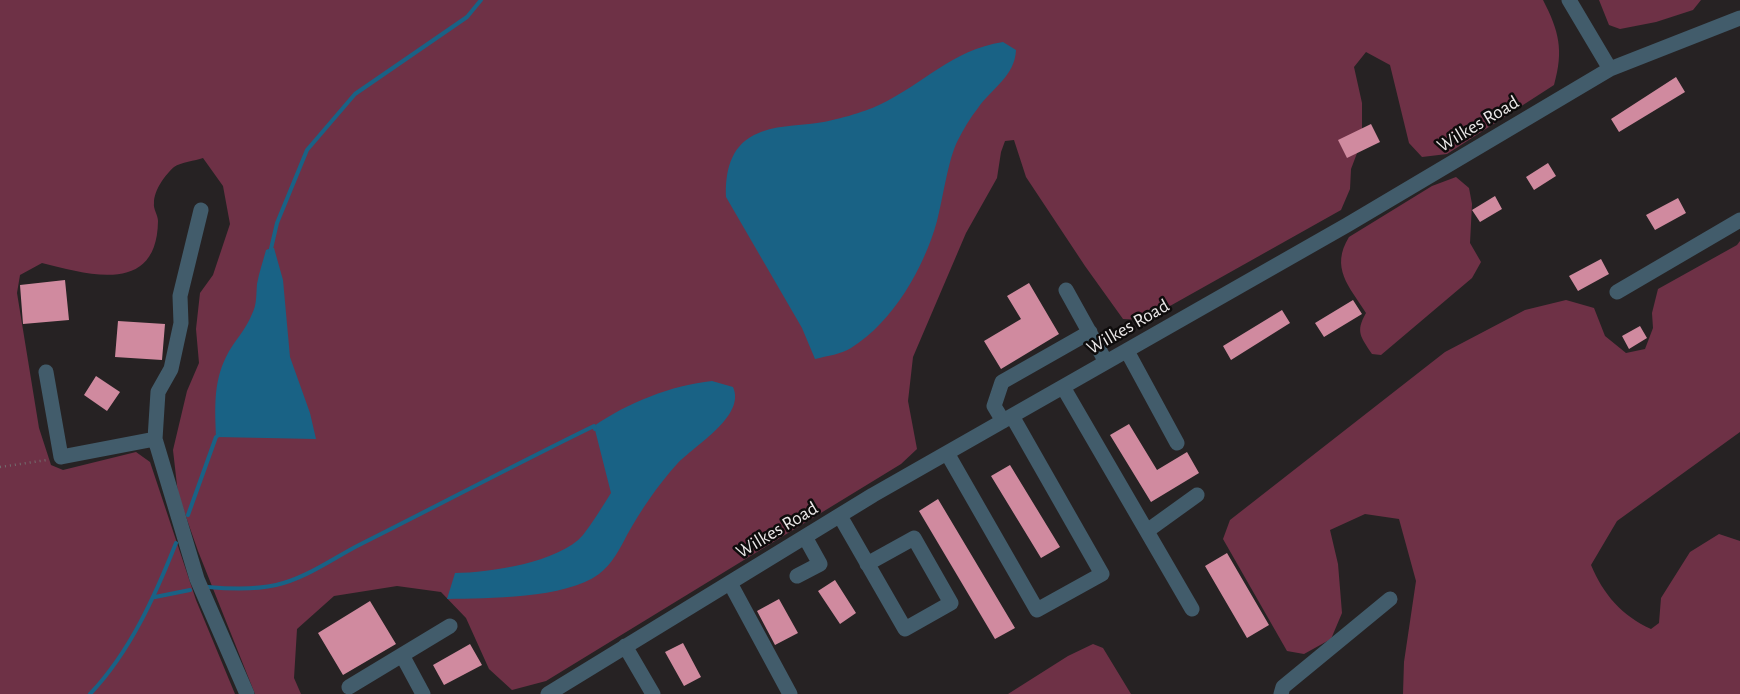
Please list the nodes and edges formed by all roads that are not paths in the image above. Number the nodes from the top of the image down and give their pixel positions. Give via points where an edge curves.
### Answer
1 (1570, 0) edge
2 (1740, 18) edge
3 (1610, 69) junction
4 (200, 210) dead end
5 (1740, 220) edge
6 (1066, 290) dead end
7 (1617, 292) dead end
8 (1090, 332) junction
9 (1127, 351) junction
10 (1106, 362) junction
11 (46, 372) dead end
12 (1063, 387) junction
13 (1008, 419) junction
14 (155, 439) junction
15 (1177, 443) dead end
16 (947, 453) junction
17 (1197, 495) dead end
18 (840, 516) junction
19 (1147, 531) junction
20 (805, 537) junction
21 (867, 564) junction
22 (797, 576) dead end
23 (730, 583) junction
24 (1390, 599) dead end
25 (1192, 609) dead end
26 (450, 626) dead end
27 (625, 646) junction
28 (402, 655) junction
29 (349, 687) dead end
30 (247, 694) edge
31 (423, 694) edge
32 (548, 694) edge
33 (653, 694) edge
34 (790, 694) edge
35 (1281, 694) edge

1 - 3 street
2 - 3 street, Wilkes Road
3 - 9 street, Wilkes Road
4 - 14 street via 180,296 181,323 171,369 158,392
5 - 7 street
6 - 8 street
8 - 10 street
8 - 13 street via 1002,382 994,406
9 - 10 street, Wilkes Road
9 - 15 street
10 - 12 street, Wilkes Road
11 - 14 street via 61,457
12 - 13 street, Wilkes Road
12 - 19 street
13 - 16 street, Wilkes Road
13 - 16 street via 1102,574 1037,610
14 - 30 street via 197,579
16 - 18 street, Wilkes Road
17 - 19 street
18 - 20 street, Wilkes Road
18 - 21 street
19 - 25 street
20 - 22 street via 820,564
20 - 23 street, Wilkes Road
21 - 21 street via 905,629 951,603 914,538
23 - 27 street, Wilkes Road
23 - 34 street
24 - 35 street via 1283,687
26 - 28 street
27 - 32 street, Wilkes Road
27 - 33 street
28 - 29 street
28 - 31 street

